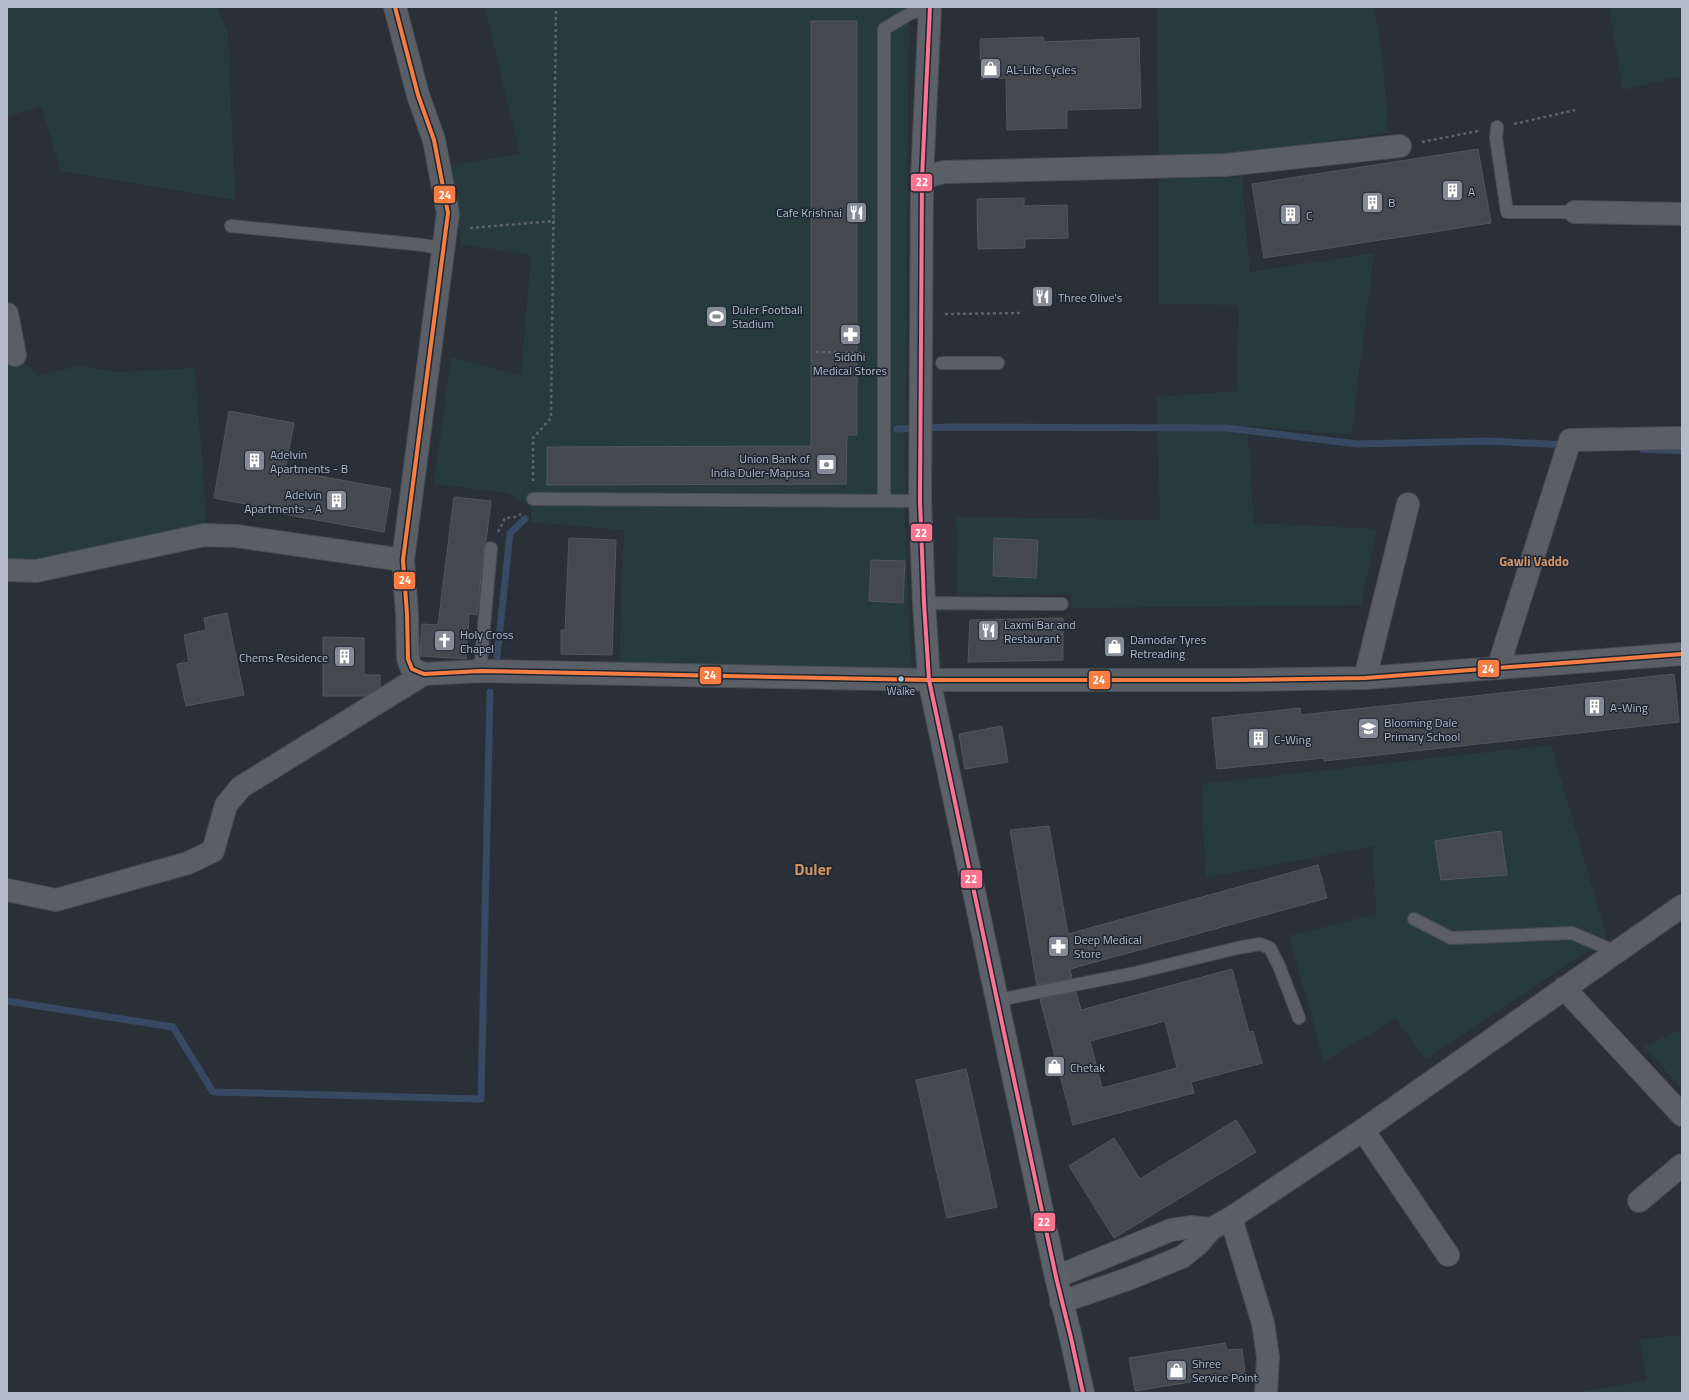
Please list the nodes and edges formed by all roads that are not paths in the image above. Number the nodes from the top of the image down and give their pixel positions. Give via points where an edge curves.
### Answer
1 (396, 7) edge
2 (930, 8) edge
3 (1497, 127) dead end
4 (1400, 146) dead end
5 (922, 178) junction
6 (1574, 212) joint
7 (1682, 214) edge
8 (230, 226) dead end
9 (443, 249) junction
10 (7, 314) edge
11 (16, 355) dead end
12 (942, 363) dead end
13 (998, 363) dead end
14 (1682, 438) edge
15 (533, 499) road end
16 (884, 500) junction
17 (920, 501) junction
18 (1408, 504) dead end
19 (491, 548) road end
20 (403, 560) junction
21 (7, 570) edge
22 (924, 603) junction
23 (1062, 604) dead end
24 (1682, 654) edge
25 (1498, 668) junction
26 (480, 671) junction
27 (424, 674) junction
28 (1365, 678) junction
29 (929, 680) junction
30 (7, 890) edge
31 (1682, 906) edge
32 (1414, 919) dead end
33 (1616, 952) junction
34 (1564, 988) junction
35 (998, 1000) junction
36 (1299, 1018) dead end
37 (1682, 1115) edge
38 (1363, 1130) junction
39 (1682, 1165) edge
40 (1640, 1201) dead end
41 (1231, 1218) junction
42 (1211, 1229) junction
43 (1448, 1255) dead end
44 (1056, 1277) junction
45 (1061, 1302) junction
46 (1083, 1393) edge
47 (1266, 1393) edge

1 - 9 street via 418,96 434,140 448,213
2 - 5 main road
2 - 16 lane via 911,13 884,29
3 - 6 lane via 1496,138 1507,212
4 - 5 street via 1225,165 944,172
5 - 17 main road
6 - 7 street
8 - 9 lane
9 - 20 street
10 - 11 street
12 - 13 lane
14 - 25 street via 1570,440
15 - 16 lane
16 - 17 lane
17 - 22 main road
18 - 28 street
19 - 26 lane
20 - 21 street via 236,536 204,535 36,571
20 - 27 street via 408,659 412,669
22 - 23 lane
22 - 29 main road
24 - 25 street
25 - 28 street
26 - 27 street
26 - 29 street
27 - 30 street via 241,787 226,805 214,851 188,863 56,900
28 - 29 street
29 - 35 main road
31 - 33 street
32 - 33 lane via 1451,938 1572,933
33 - 34 street
34 - 37 street
34 - 38 street
35 - 36 lane via 1135,973 1260,944 1270,948
35 - 44 main road
38 - 41 street
38 - 43 street
39 - 40 street
41 - 42 street
41 - 47 street via 1263,1323 1268,1357
42 - 44 street via 1191,1227 1171,1230
42 - 45 street via 1182,1257
44 - 45 main road
45 - 46 main road

